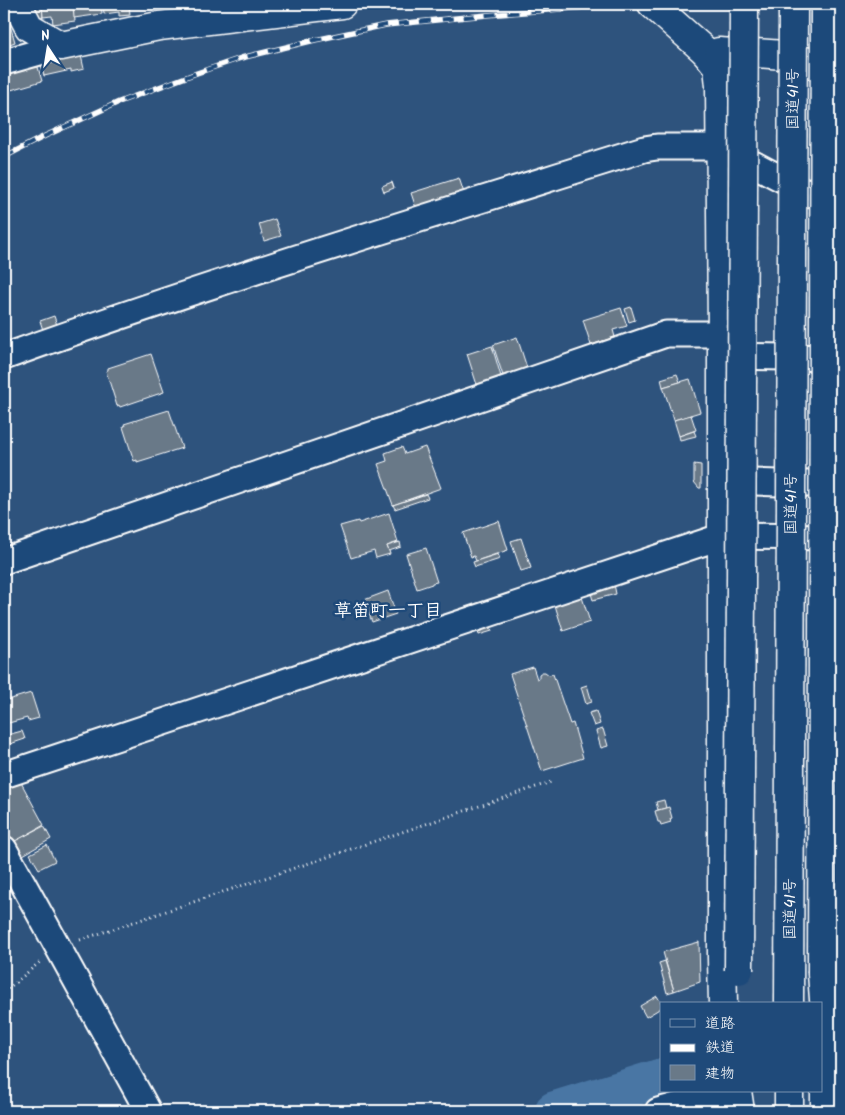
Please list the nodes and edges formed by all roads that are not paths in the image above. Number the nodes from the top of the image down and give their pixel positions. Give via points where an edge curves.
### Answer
1 (17, 4) edge
2 (342, 4) edge
3 (652, 4) edge
4 (744, 4) edge
5 (793, 4) edge
6 (804, 4) edge
7 (825, 4) edge
8 (61, 46) junction
9 (705, 50) junction
10 (4, 62) edge
11 (841, 90) edge
12 (721, 147) junction
13 (841, 210) edge
14 (722, 345) junction
15 (4, 357) edge
16 (841, 358) edge
17 (722, 481) junction
18 (841, 485) edge
19 (723, 536) junction
20 (841, 537) edge
21 (4, 561) edge
22 (4, 775) edge
23 (4, 849) edge
24 (832, 976) edge
25 (723, 1002) edge
26 (740, 1002) edge
27 (790, 1002) edge
28 (817, 1002) edge
29 (819, 1002) edge
30 (822, 1034) edge
31 (827, 1061) edge
32 (725, 1092) edge
33 (737, 1092) edge
34 (789, 1092) edge
35 (802, 1092) edge
36 (817, 1092) edge
37 (841, 1101) edge
38 (148, 1111) edge
39 (658, 1111) edge
40 (740, 1111) edge
41 (789, 1111) edge
42 (802, 1111) edge
43 (810, 1111) edge
44 (825, 1111) edge

1 - 8 main road via 29,27
2 - 8 main road via 159,26
3 - 9 main road
4 - 26 main road, bridge
5 - 27 main road, 国道41号, bridge
6 - 28 main road, 国道41号
7 - 24 main road, bridge
8 - 10 street
9 - 11 main road via 784,55 816,64
9 - 12 main road via 718,67
12 - 13 street
12 - 14 main road
12 - 15 street via 657,146 644,149 246,274
14 - 16 street
14 - 17 main road
14 - 21 street via 666,334
17 - 18 street
17 - 19 main road
19 - 20 street
19 - 22 street
19 - 25 main road
23 - 38 street
24 - 29 main road
30 - 31 main road
31 - 37 main road
31 - 44 main road
32 - 39 street
33 - 40 main road
34 - 41 main road
35 - 42 main road
36 - 43 main road

